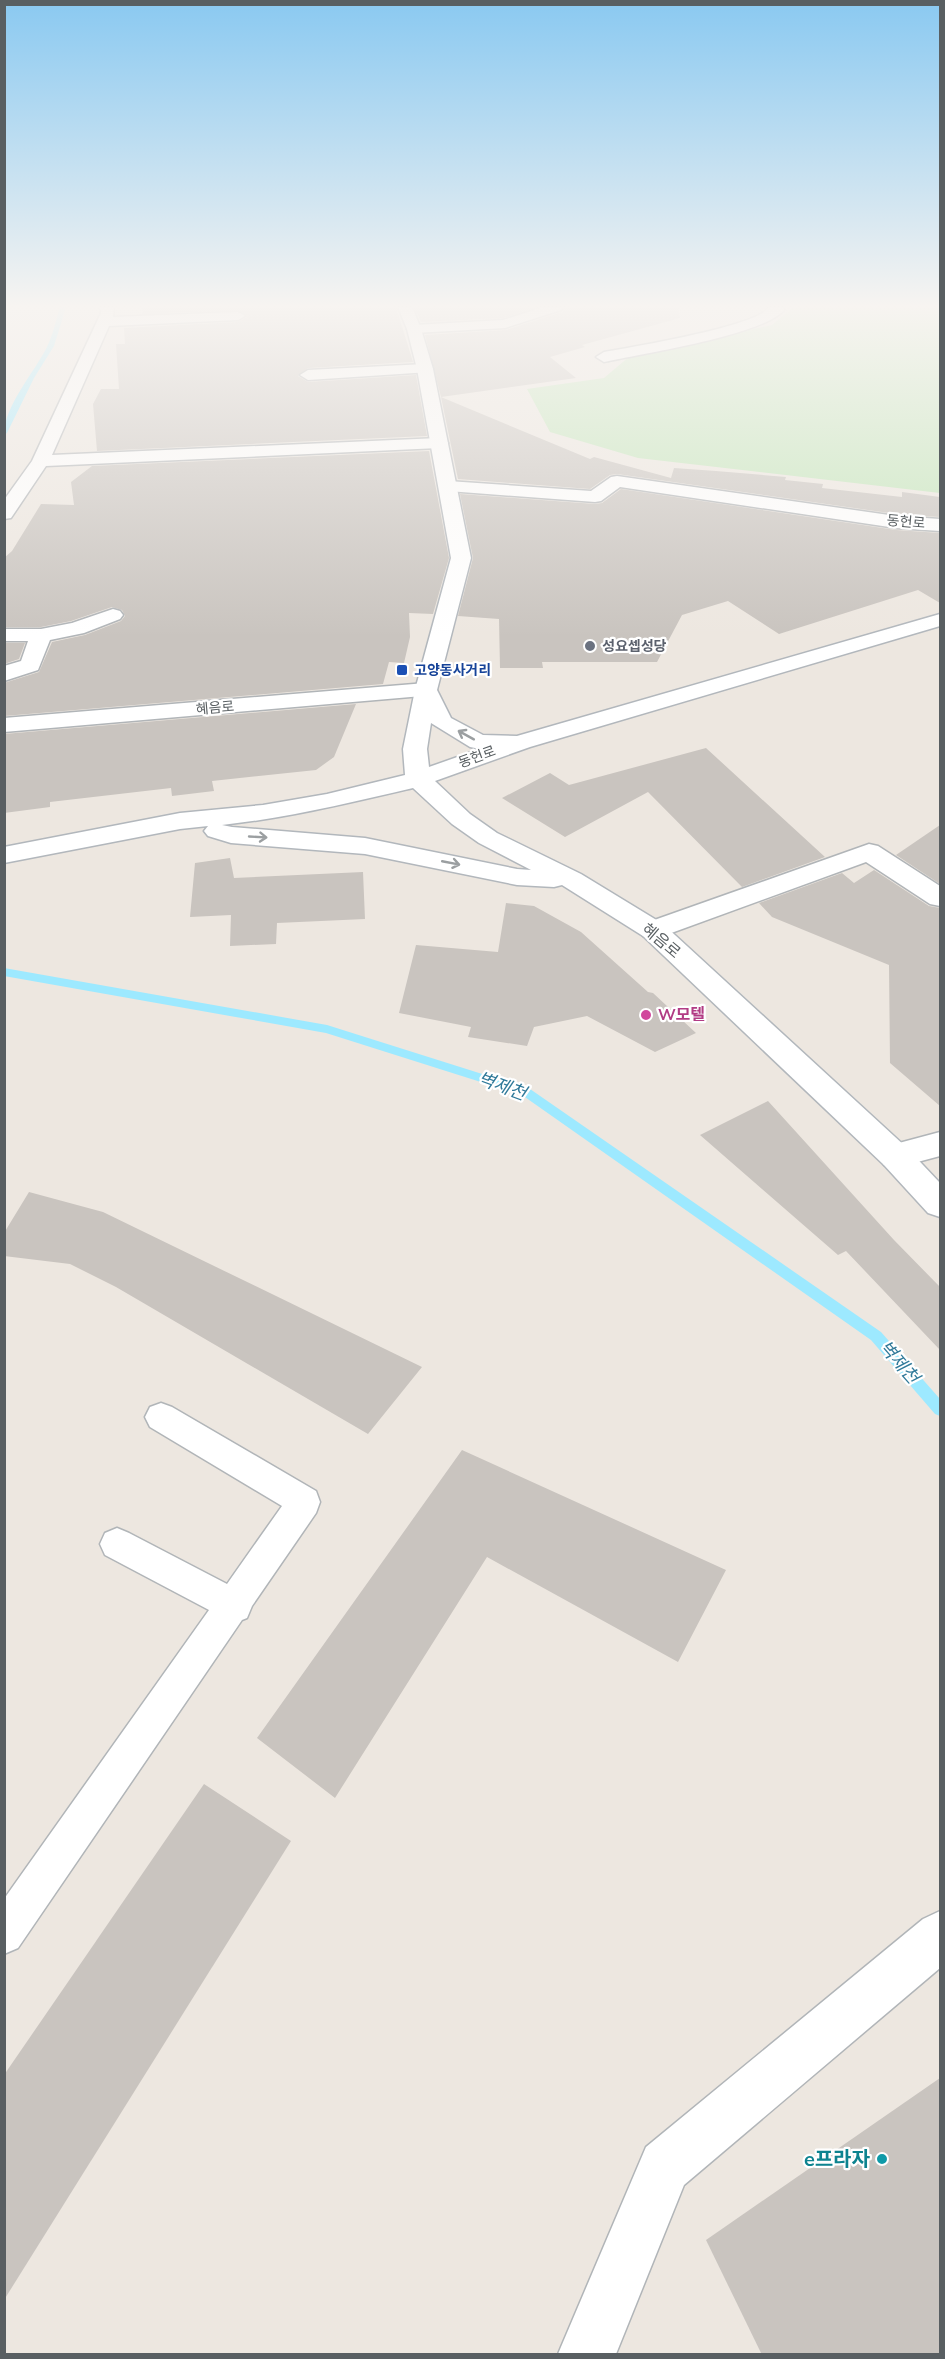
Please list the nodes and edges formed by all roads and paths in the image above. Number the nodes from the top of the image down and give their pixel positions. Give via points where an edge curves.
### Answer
1 (60, 417) edge
2 (434, 417) edge
3 (439, 442) junction
4 (41, 461) junction
5 (448, 486) junction
6 (4, 514) edge
7 (940, 525) edge
8 (113, 615) dead end
9 (940, 620) edge
10 (4, 635) edge
11 (41, 635) junction
12 (4, 674) edge
13 (426, 690) junction
14 (4, 725) edge
15 (522, 742) junction
16 (418, 779) junction
17 (180, 821) junction
18 (4, 855) edge
19 (572, 880) junction
20 (940, 898) edge
21 (653, 930) junction
22 (940, 1144) edge
23 (895, 1156) junction
24 (940, 1204) edge
25 (162, 1417) dead end
26 (117, 1544) dead end
27 (235, 1605) junction
28 (4, 1934) edge
29 (940, 1936) edge
30 (587, 2355) edge

1 - 4 street
2 - 3 street
3 - 4 street
3 - 5 street
4 - 6 street
5 - 7 street, 동헌로 via 595,497 617,481
5 - 13 street via 461,558
8 - 11 street via 77,629
9 - 15 street, 동헌로
10 - 11 street
11 - 12 street via 30,665
13 - 14 street, 혜음로
15 -> 13 street via 478,742 442,722
13 - 16 street via 415,749
15 - 16 street, 동헌로
16 - 17 street, 동헌로 via 263,813
16 - 19 street, 혜음로 via 488,838
17 - 18 street, 동헌로
17 -> 19 street via 231,835 365,846 517,877
19 - 21 street, 혜음로
20 - 21 street via 869,852
21 - 23 street, 혜음로
22 - 23 street
23 - 24 street, 혜음로
25 - 27 lane via 304,1502
26 - 27 lane
27 - 28 lane
29 - 30 street via 665,2166

